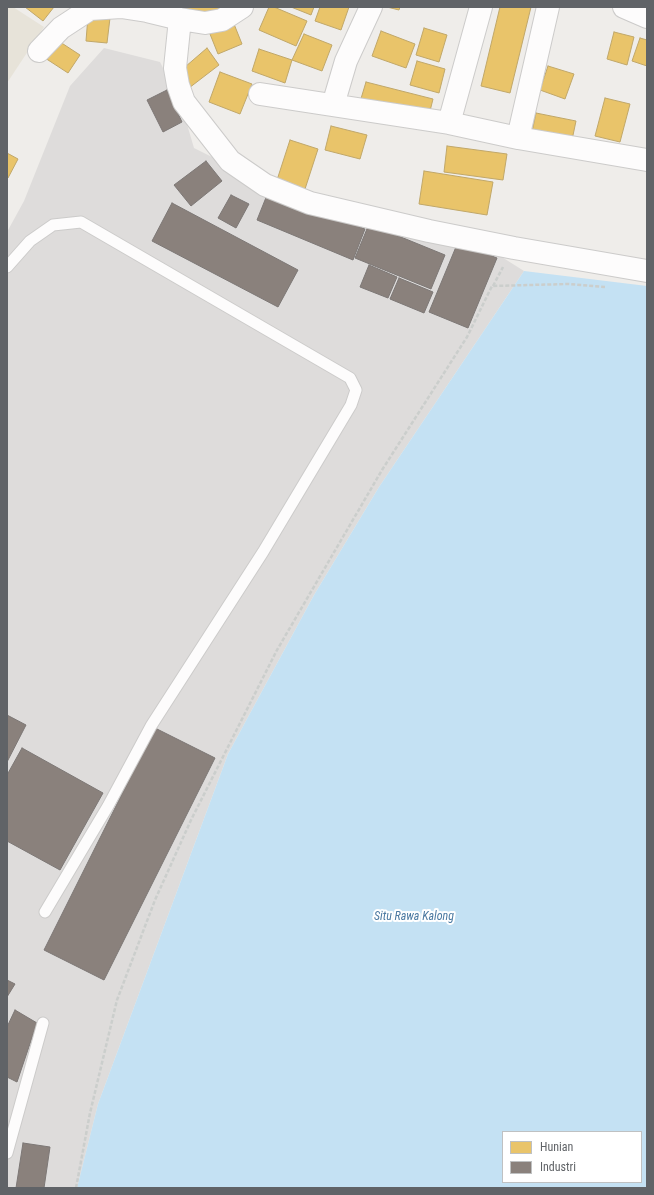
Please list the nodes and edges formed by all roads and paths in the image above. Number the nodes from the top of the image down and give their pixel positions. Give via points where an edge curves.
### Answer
1 (121, 7) edge
2 (242, 7) edge
3 (372, 7) edge
4 (481, 7) edge
5 (548, 7) edge
6 (624, 7) edge
7 (647, 17) edge
8 (180, 19) junction
9 (40, 51) dead end
10 (260, 94) dead end
11 (333, 105) junction
12 (449, 123) junction
13 (518, 138) junction
14 (647, 160) edge
15 (7, 267) edge
16 (647, 271) edge
17 (606, 287) dead end
18 (46, 912) dead end
19 (43, 1023) dead end
20 (7, 1153) edge
21 (76, 1188) edge

1 - 8 street
1 - 9 street via 90,9 61,28
2 - 8 street via 222,20 205,23
3 - 11 street via 346,61
4 - 12 street
5 - 13 street
6 - 7 street
8 - 16 street via 176,68 184,102 230,161 265,185 310,203 421,229
10 - 11 street
11 - 12 street
12 - 13 street
13 - 14 street
15 - 18 lane via 30,240 53,225 81,222 350,378 356,390 352,405 267,545 151,726
17 - 21 path via 568,284 492,286 467,337 363,503 277,650 191,820 155,900 117,1000 90,1113
19 - 20 lane

